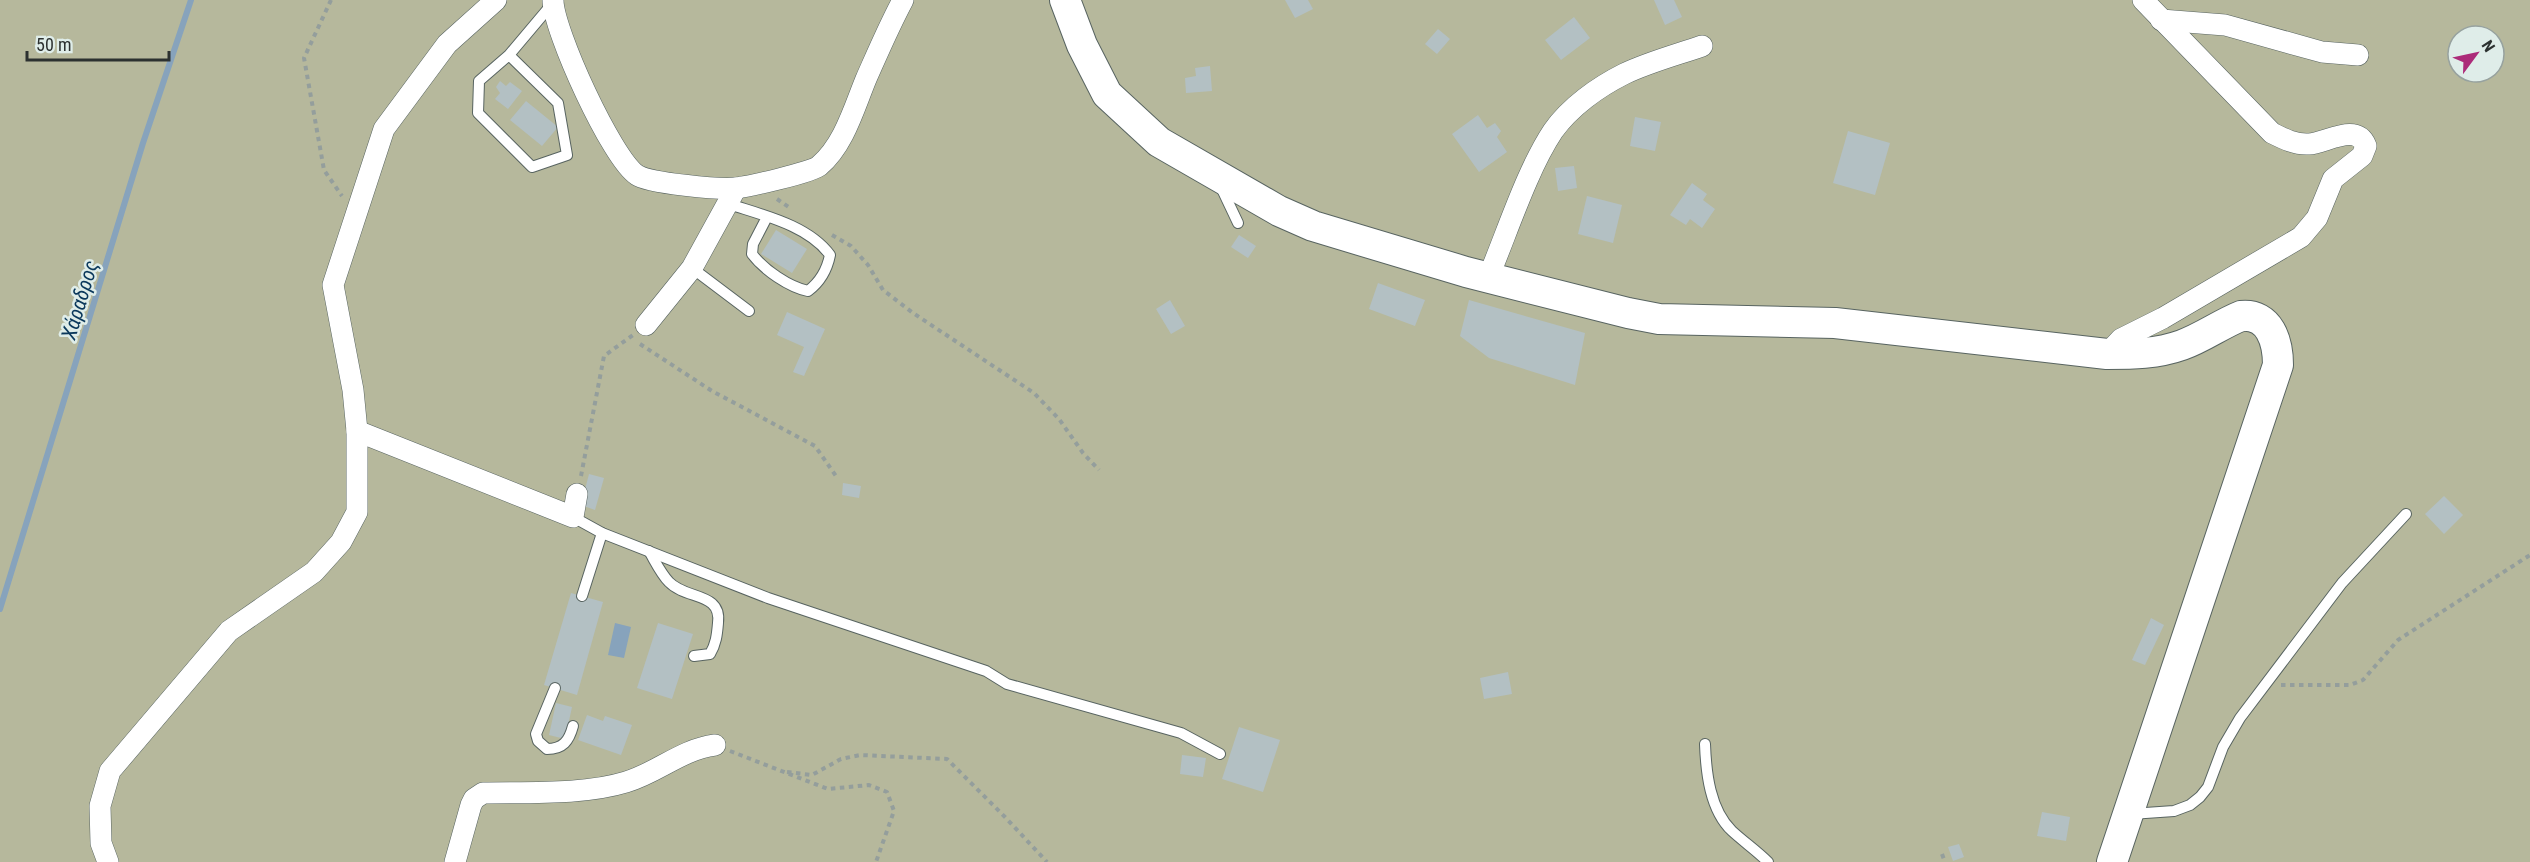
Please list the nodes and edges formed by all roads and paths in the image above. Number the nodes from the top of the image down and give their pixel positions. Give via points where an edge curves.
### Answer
1 (331, 0) edge
2 (496, 0) edge
3 (903, 0) edge
4 (1065, 0) edge
5 (2143, 0) edge
6 (553, 2) edge
7 (2161, 20) junction
8 (1702, 46) dead end
9 (509, 55) junction
10 (2358, 55) dead end
11 (1215, 174) junction
12 (739, 192) junction
13 (797, 213) dead end
14 (355, 217) junction
15 (767, 217) junction
16 (1238, 223) dead end
17 (824, 230) dead end
18 (692, 268) junction
19 (1488, 278) junction
20 (749, 310) dead end
21 (638, 331) junction
22 (2107, 354) junction
23 (357, 431) junction
24 (1099, 470) dead end
25 (836, 476) dead end
26 (577, 494) joint
27 (2406, 514) dead end
28 (573, 518) junction
29 (602, 533) junction
30 (649, 550) junction
31 (2530, 555) edge
32 (582, 596) dead end
33 (694, 656) dead end
34 (2265, 685) junction
35 (555, 688) dead end
36 (573, 726) dead end
37 (1705, 744) dead end
38 (715, 746) joint
39 (1220, 754) dead end
40 (787, 772) junction
41 (2129, 814) junction
42 (1942, 854) dead end
43 (108, 862) edge
44 (455, 862) edge
45 (876, 862) edge
46 (1047, 862) edge
47 (1768, 862) edge
48 (1945, 862) edge
49 (2112, 862) edge

1 - 14 path via 304,58 324,170
2 - 14 street via 447,44 384,129
3 - 12 street via 831,155 817,169
4 - 11 main road via 1107,94 1159,142
5 - 7 street
6 - 9 lane
6 - 12 street via 584,91 612,143 636,175
7 - 10 street via 2225,25 2322,52
7 - 22 street via 2272,133 2303,144 2351,134 2364,141 2366,150 2333,179 2318,218 2301,237 2121,339
8 - 19 street via 1625,74 1570,111 1539,157
9 - 9 lane via 479,81 478,113 532,167 567,155 558,103
11 - 16 lane
11 - 19 main road via 1313,226
12 - 13 path
12 - 15 lane
12 - 18 street
14 - 23 street via 333,285
15 - 15 lane via 790,225 830,255 817,284 808,291 797,289 752,254
17 - 24 path via 851,246 883,290 1034,393
18 - 20 lane
18 - 21 street
19 - 22 main road via 1659,319 1834,323
21 - 25 path via 712,391 814,446
21 - 26 path via 604,356
22 - 41 main road via 2163,351 2251,315 2270,330 2278,353 2278,365
23 - 28 street
23 - 43 street via 357,512 341,542 315,572 229,631 110,771 100,806 101,843
26 - 28 street
27 - 34 lane via 2342,583
28 - 29 lane
29 - 30 lane
29 - 32 lane
30 - 33 lane via 670,583 717,608 716,645 710,654
30 - 39 lane via 768,598 986,672 1007,684 1180,733
31 - 34 path via 2398,640 2357,683
34 - 41 lane via 2223,747 2208,787 2200,797 2174,811
35 - 36 lane via 536,734 538,741 547,749 556,749 569,740
37 - 47 lane via 1706,769 1720,816
38 - 40 path
38 - 44 street via 697,748 618,785 483,794 471,805
40 - 45 path via 828,789 869,785 887,792 894,811
40 - 46 path via 812,775 841,759 860,755 947,759
41 - 49 main road
42 - 48 path

